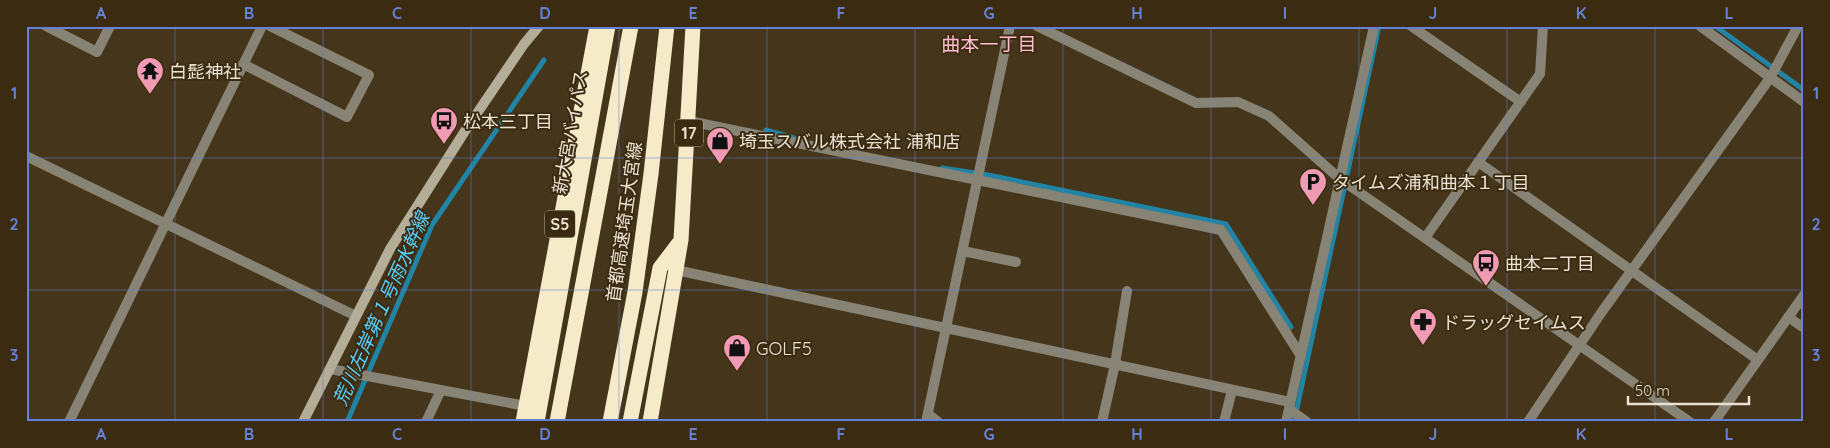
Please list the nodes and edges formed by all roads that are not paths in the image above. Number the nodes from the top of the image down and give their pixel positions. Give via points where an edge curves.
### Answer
1 (46, 26) edge
2 (110, 26) edge
3 (262, 26) edge
4 (270, 26) edge
5 (539, 26) edge
6 (597, 26) edge
7 (602, 26) edge
8 (608, 26) edge
9 (631, 26) edge
10 (667, 26) edge
11 (694, 26) edge
12 (1010, 26) edge
13 (1037, 26) edge
14 (1374, 26) edge
15 (1411, 26) edge
16 (1543, 26) edge
17 (1700, 26) edge
18 (1798, 26) edge
19 (606, 42) junction
20 (243, 64) junction
21 (1770, 78) junction
22 (1521, 102) junction
23 (1804, 102) edge
24 (689, 121) junction
25 (26, 156) edge
26 (1478, 162) junction
27 (1340, 179) junction
28 (978, 180) junction
29 (165, 223) junction
30 (1425, 238) junction
31 (681, 240) junction
32 (962, 251) junction
33 (1016, 262) dead end
34 (676, 270) junction
35 (1632, 270) junction
36 (1127, 291) dead end
37 (1804, 295) edge
38 (356, 316) junction
39 (1788, 317) junction
40 (946, 328) junction
41 (1804, 328) edge
42 (1580, 345) junction
43 (1301, 356) junction
44 (1758, 360) junction
45 (1115, 364) junction
46 (330, 369) junction
47 (441, 390) junction
48 (1232, 390) junction
49 (1290, 406) junction
50 (539, 415) edge
51 (927, 418) edge
52 (70, 422) edge
53 (303, 422) edge
54 (426, 422) edge
55 (523, 422) edge
56 (557, 422) edge
57 (610, 422) edge
58 (630, 422) edge
59 (650, 422) edge
60 (938, 422) edge
61 (1102, 422) edge
62 (1224, 422) edge
63 (1286, 422) edge
64 (1307, 422) edge
65 (1528, 422) edge
66 (1690, 422) edge
67 (1714, 422) edge

1 - 2 street via 97,52
3 - 20 street
4 - 20 street via 369,75 347,117
5 - 38 street via 418,204 390,249
6 - 55 highway, S5
7 - 19 street
8 - 19 highway, 新大宮バイパス
9 - 56 highway, 首都高速埼玉大宮線 / S5
10 - 57 highway, 首都高速埼玉大宮線 via 635,292
11 - 24 highway, 17
12 - 28 street
13 - 27 street via 1196,104 1238,102 1269,116
14 - 27 street
15 - 22 street
16 - 22 street via 1540,74
17 - 21 street
18 - 21 street
19 - 50 highway, 新大宮バイパス
20 - 29 street
21 - 23 street
21 - 35 street
22 - 26 street
24 - 28 street
24 - 31 highway, 17
25 - 29 street
26 - 30 street
26 - 35 street
27 - 30 street
27 - 43 street
28 - 32 street
28 - 43 street via 1221,230
29 - 38 street
29 - 52 street
30 - 42 street
31 - 34 highway, 17
31 - 58 highway via 660,268
32 - 33 street
32 - 40 street
34 - 40 street
34 - 59 highway, 17
35 - 42 street
35 - 44 street
36 - 45 street
37 - 39 street
38 - 46 street
39 - 41 street
39 - 44 street
40 - 45 street
40 - 51 street
42 - 65 street
42 - 66 street
43 - 49 street
44 - 67 street
45 - 48 street
45 - 61 street
46 - 47 street
46 - 53 street
47 - 50 street
47 - 54 street
48 - 49 street
48 - 62 street
49 - 63 street
49 - 64 street
51 - 60 street

